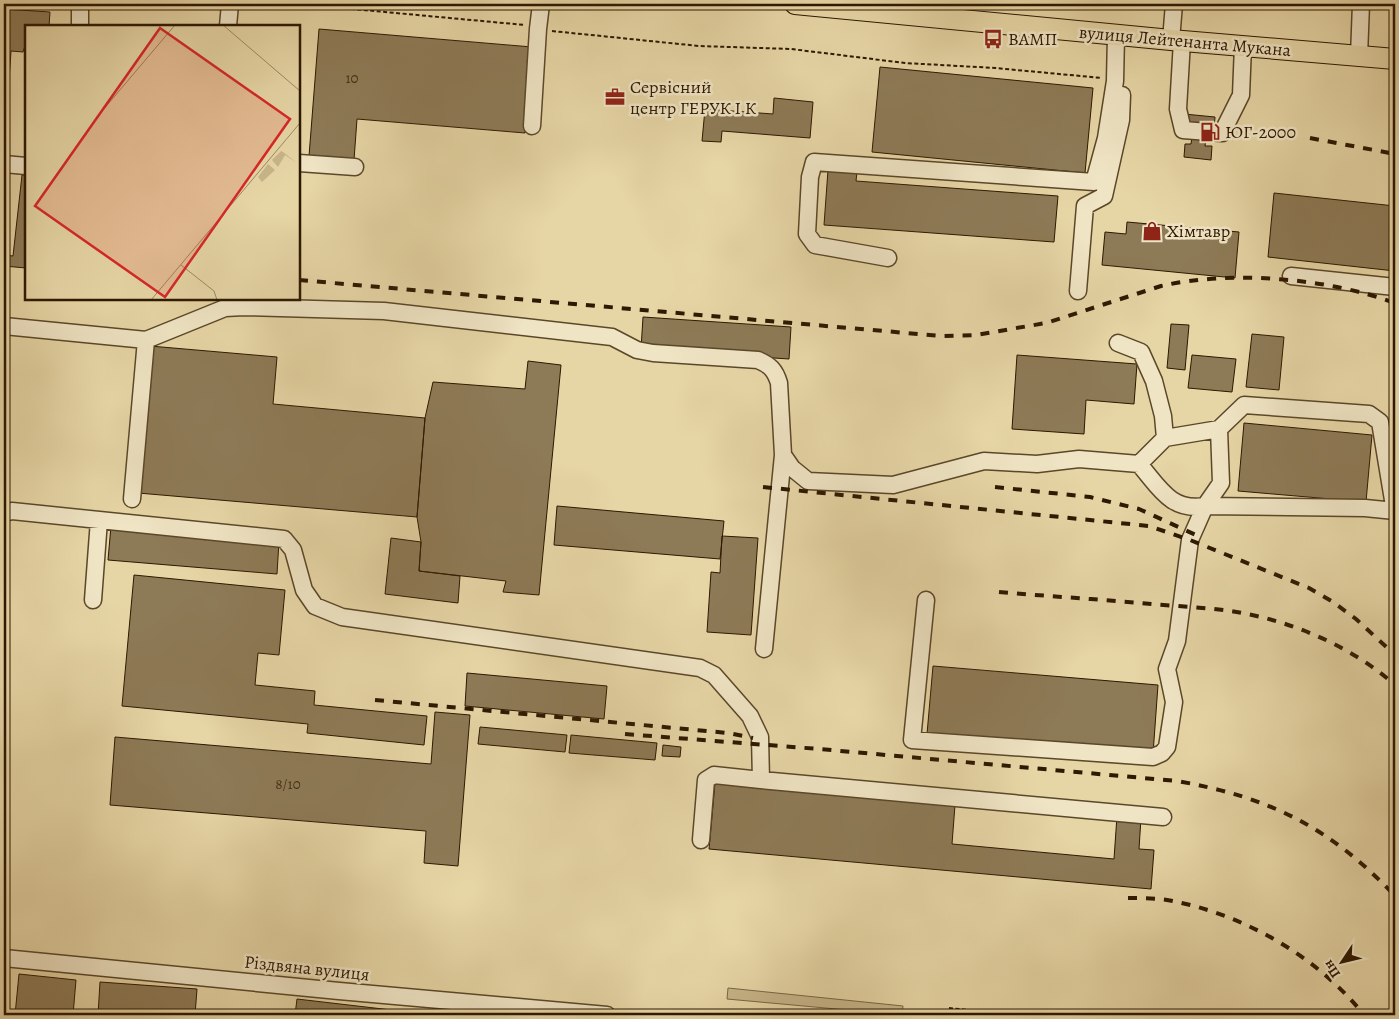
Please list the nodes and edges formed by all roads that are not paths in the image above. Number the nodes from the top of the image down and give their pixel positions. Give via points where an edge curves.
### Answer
1 (80, 4) edge
2 (230, 4) edge
3 (541, 4) edge
4 (795, 4) edge
5 (1174, 4) edge
6 (1361, 4) edge
7 (835, 6) edge
8 (80, 25) edge
9 (228, 25) edge
10 (1120, 36) junction
11 (1176, 41) junction
12 (1243, 46) junction
13 (1359, 56) junction
14 (1395, 60) edge
15 (532, 126) dead end
16 (300, 163) edge
17 (4, 164) edge
18 (25, 166) edge
19 (355, 167) dead end
20 (888, 258) dead end
21 (1291, 276) dead end
22 (1395, 287) edge
23 (1078, 290) dead end
24 (4, 326) edge
25 (146, 340) junction
26 (1118, 343) dead end
27 (1220, 429) junction
28 (1166, 438) junction
29 (783, 454) junction
30 (1139, 464) junction
31 (132, 499) dead end
32 (1205, 506) junction
33 (1395, 512) edge
34 (4, 513) edge
35 (99, 520) junction
36 (93, 600) dead end
37 (926, 600) dead end
38 (764, 649) dead end
39 (761, 780) junction
40 (1163, 817) dead end
41 (701, 840) dead end
42 (4, 958) edge
43 (447, 1008) edge
44 (607, 1015) edge

1 - 8 street
2 - 9 street
3 - 15 street
4 - 7 main road, вулиця Лейтенанта Мукана
5 - 11 street
6 - 13 street
7 - 10 main road, вулиця Лейтенанта Мукана
10 - 11 main road, вулиця Лейтенанта Мукана
10 - 20 street via 1106,138 1094,182 814,162 810,177 807,234 815,244
10 - 23 street via 1121,120 1104,196 1085,206
11 - 12 main road, вулиця Лейтенанта Мукана
11 - 12 street via 1178,109 1183,130 1222,133 1240,95
12 - 13 main road, вулиця Лейтенанта Мукана
13 - 14 main road, вулиця Лейтенанта Мукана
16 - 19 street
17 - 18 street
21 - 22 street
24 - 25 street
25 - 29 street via 225,308 244,306 384,311 612,337 637,350 653,353 758,360 770,365 779,382
25 - 31 street
26 - 28 street via 1141,352 1154,381
27 - 28 street
27 - 32 street via 1221,483
27 - 33 street via 1244,405 1368,414 1380,422
28 - 30 street
29 - 30 street via 792,468 808,480 893,485 984,462 1037,464 1079,459
29 - 38 street
30 - 32 street via 1171,501 1191,508
32 - 33 street via 1365,508
32 - 37 street via 1190,540 1177,641 1167,669 1174,702 1167,747 1162,754 1153,757 912,740
34 - 35 street via 12,511
35 - 36 street
35 - 39 street via 284,539 293,550 304,590 315,606 342,618 700,668 714,675 750,716 760,737
39 - 40 street
39 - 41 street via 714,775 706,780
42 - 43 street, Різдвяна вулиця
43 - 44 street, Різдвяна вулиця

